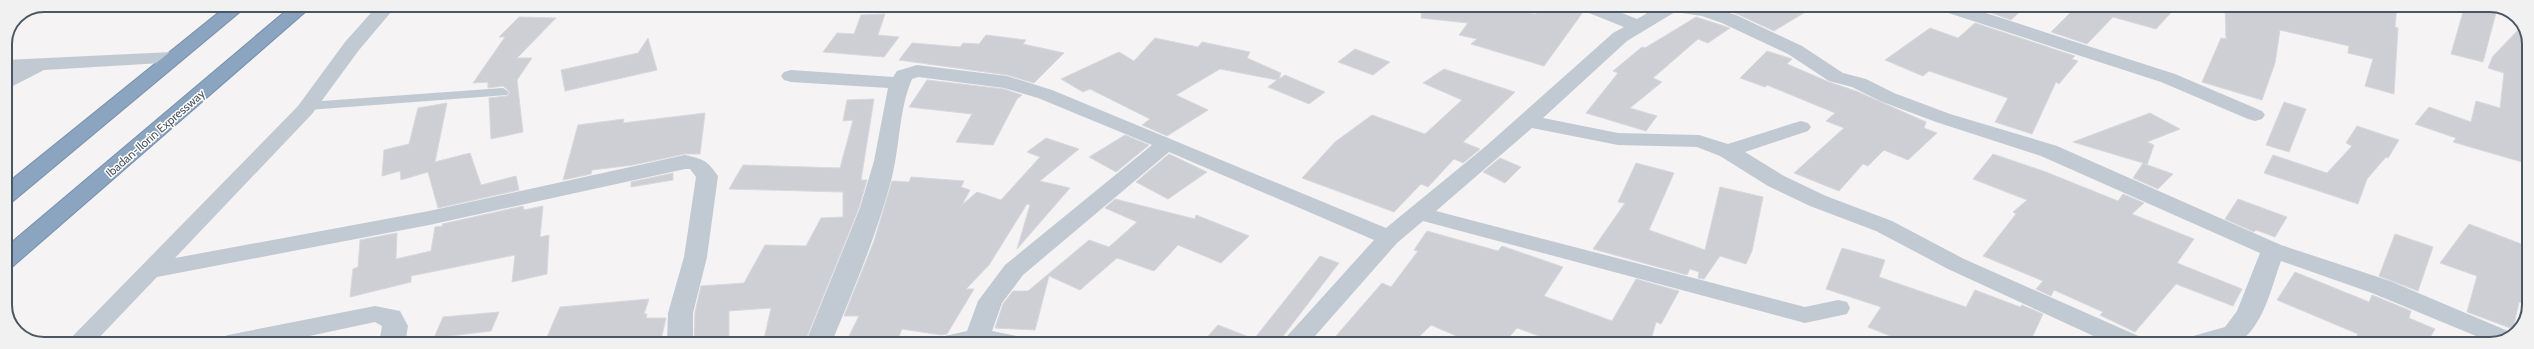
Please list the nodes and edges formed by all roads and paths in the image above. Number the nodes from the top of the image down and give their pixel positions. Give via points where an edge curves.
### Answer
1 (230, 12) edge
2 (296, 12) edge
3 (382, 12) edge
4 (1603, 12) edge
5 (1661, 12) edge
6 (1710, 12) edge
7 (1964, 12) edge
8 (1638, 26) junction
9 (172, 58) junction
10 (39, 64) junction
11 (12, 66) edge
12 (792, 76) dead end
13 (12, 80) edge
14 (900, 83) junction
15 (503, 92) dead end
16 (308, 106) junction
17 (2255, 115) dead end
18 (1528, 121) junction
19 (1801, 127) dead end
20 (1166, 144) junction
21 (1728, 151) junction
22 (12, 190) edge
23 (1418, 213) junction
24 (1389, 238) junction
25 (2273, 250) junction
26 (12, 255) edge
27 (151, 270) junction
28 (1838, 308) dead end
29 (2499, 336) edge
30 (85, 337) edge
31 (262, 337) edge
32 (393, 337) edge
33 (679, 337) edge
34 (821, 337) edge
35 (977, 337) edge
36 (1300, 337) edge
37 (2099, 337) edge
38 (2220, 337) edge

1 - 9 highway
2 - 26 highway, Ibadan-Ilorin Expressway
3 - 16 street via 352,46
4 - 8 street
5 - 8 street
6 - 25 street via 1795,50 1836,78 1859,83 1887,97 1943,118 2048,151
7 - 17 street via 2168,78
8 - 18 street via 1620,37
9 - 10 street
9 - 22 highway
10 - 11 street
10 - 13 street
12 - 14 street
14 - 20 street via 904,75 917,71 1007,82 1045,94
14 - 34 street via 885,160 876,189 851,268
15 - 16 lane
16 - 27 street
18 - 21 street via 1618,138 1699,141
18 - 23 street
19 - 21 street
20 - 24 street
20 - 35 street via 1014,270 990,300
21 - 37 street via 1776,182 1884,226
23 - 24 street
23 - 28 street via 1804,315
24 - 36 street
25 - 29 street via 2381,287
25 - 38 street via 2249,314 2234,333
27 - 30 street
27 - 33 street via 429,218 685,162 697,164 707,176 693,268 681,301
31 - 32 street via 375,314 391,317 394,321

